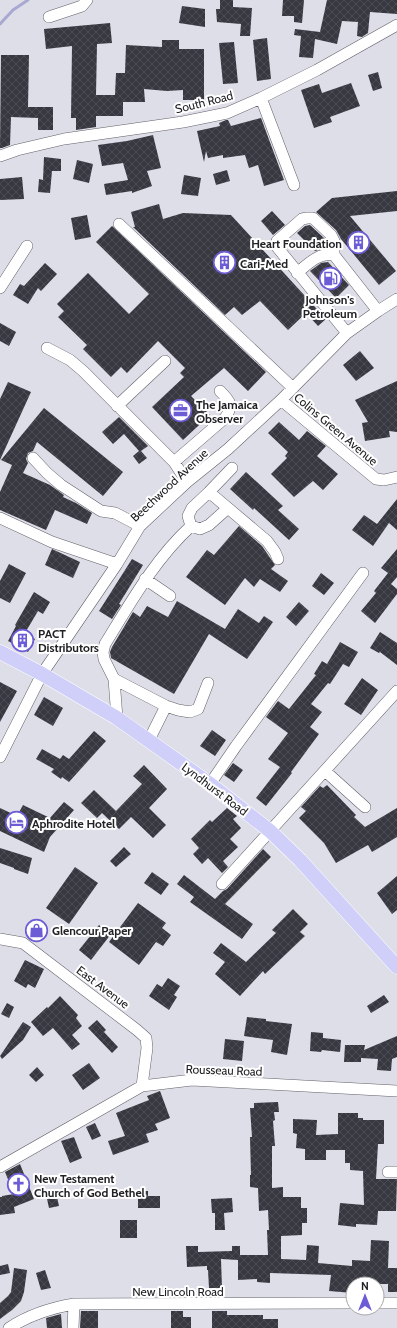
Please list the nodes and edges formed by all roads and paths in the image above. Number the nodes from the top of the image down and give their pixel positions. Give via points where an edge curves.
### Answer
1 (87, 0) edge
2 (49, 17) dead end
3 (397, 25) edge
4 (261, 98) junction
5 (0, 156) edge
6 (294, 185) dead end
7 (119, 224) dead end
8 (27, 246) dead end
9 (334, 255) junction
10 (297, 273) junction
11 (0, 288) edge
12 (397, 299) edge
13 (378, 311) junction
14 (347, 332) junction
15 (47, 348) dead end
16 (165, 361) dead end
17 (293, 388) junction
18 (220, 391) dead end
19 (281, 400) junction
20 (117, 406) junction
21 (33, 458) dead end
22 (174, 462) junction
23 (232, 468) dead end
24 (397, 477) edge
25 (188, 482) junction
26 (209, 492) junction
27 (228, 508) junction
28 (0, 518) edge
29 (140, 526) junction
30 (191, 526) junction
31 (278, 559) dead end
32 (117, 564) junction
33 (363, 573) dead end
34 (145, 579) junction
35 (170, 596) dead end
36 (0, 652) edge
37 (42, 674) junction
38 (114, 679) junction
39 (208, 682) dead end
40 (397, 691) edge
41 (166, 706) junction
42 (117, 718) junction
43 (149, 740) junction
44 (0, 757) edge
45 (325, 771) junction
46 (210, 784) junction
47 (364, 807) dead end
48 (270, 831) junction
49 (222, 884) dead end
50 (0, 939) edge
51 (397, 967) edge
52 (142, 1086) junction
53 (397, 1091) edge
54 (0, 1167) edge
55 (345, 1303) edge
56 (385, 1303) edge
57 (397, 1303) edge
58 (74, 1304) junction
59 (9, 1328) edge
60 (73, 1328) edge

1 - 2 street via 82,6
3 - 4 street, South Road
4 - 5 street, South Road via 227,113 64,139
4 - 6 street
7 - 17 street
8 - 11 street
9 - 10 street via 318,257
9 - 10 street via 334,241 331,235 313,218 302,219 276,244
9 - 13 street
10 - 14 street
12 - 13 street, Beechwood Avenue
13 - 14 street, Beechwood Avenue
14 - 17 street, Beechwood Avenue
15 - 20 street via 70,360
16 - 20 street
17 - 19 street, Beechwood Avenue
18 - 22 street via 231,405 225,418
19 - 24 street, Colins Green Avenue via 376,479
19 - 25 street, Beechwood Avenue
20 - 22 street
21 - 29 street via 61,485 101,511 115,513
22 - 25 street
23 - 26 street
25 - 29 street, Beechwood Avenue
26 - 27 street
26 - 30 street via 192,508 188,516
27 - 30 street via 209,525 200,529
27 - 31 street via 267,542
28 - 32 street via 52,542
29 - 32 street, Beechwood Avenue
30 - 34 street
32 - 37 street, Beechwood Avenue
33 - 46 street
34 - 35 street
34 - 38 street via 105,644 104,660
36 - 37 main road, Lyndhurst Road
37 - 42 main road, Lyndhurst Road
37 - 44 street, Beechwood Avenue
38 - 41 street
38 - 42 street
39 - 41 street via 198,709 190,712
40 - 45 street
41 - 43 street
42 - 43 main road, Lyndhurst Road
43 - 46 main road, Lyndhurst Road
45 - 47 street
45 - 48 street
46 - 48 main road, Lyndhurst Road
48 - 49 street
48 - 51 main road, Lyndhurst Road via 300,860
50 - 52 street, East Avenue via 23,943 146,1038
52 - 53 street, Rousseau Road via 192,1080
52 - 54 street, Rousseau Road
55 - 58 street, New Lincoln Road
56 - 57 street
58 - 59 street, New Lincoln Road via 53,1308
58 - 60 street

